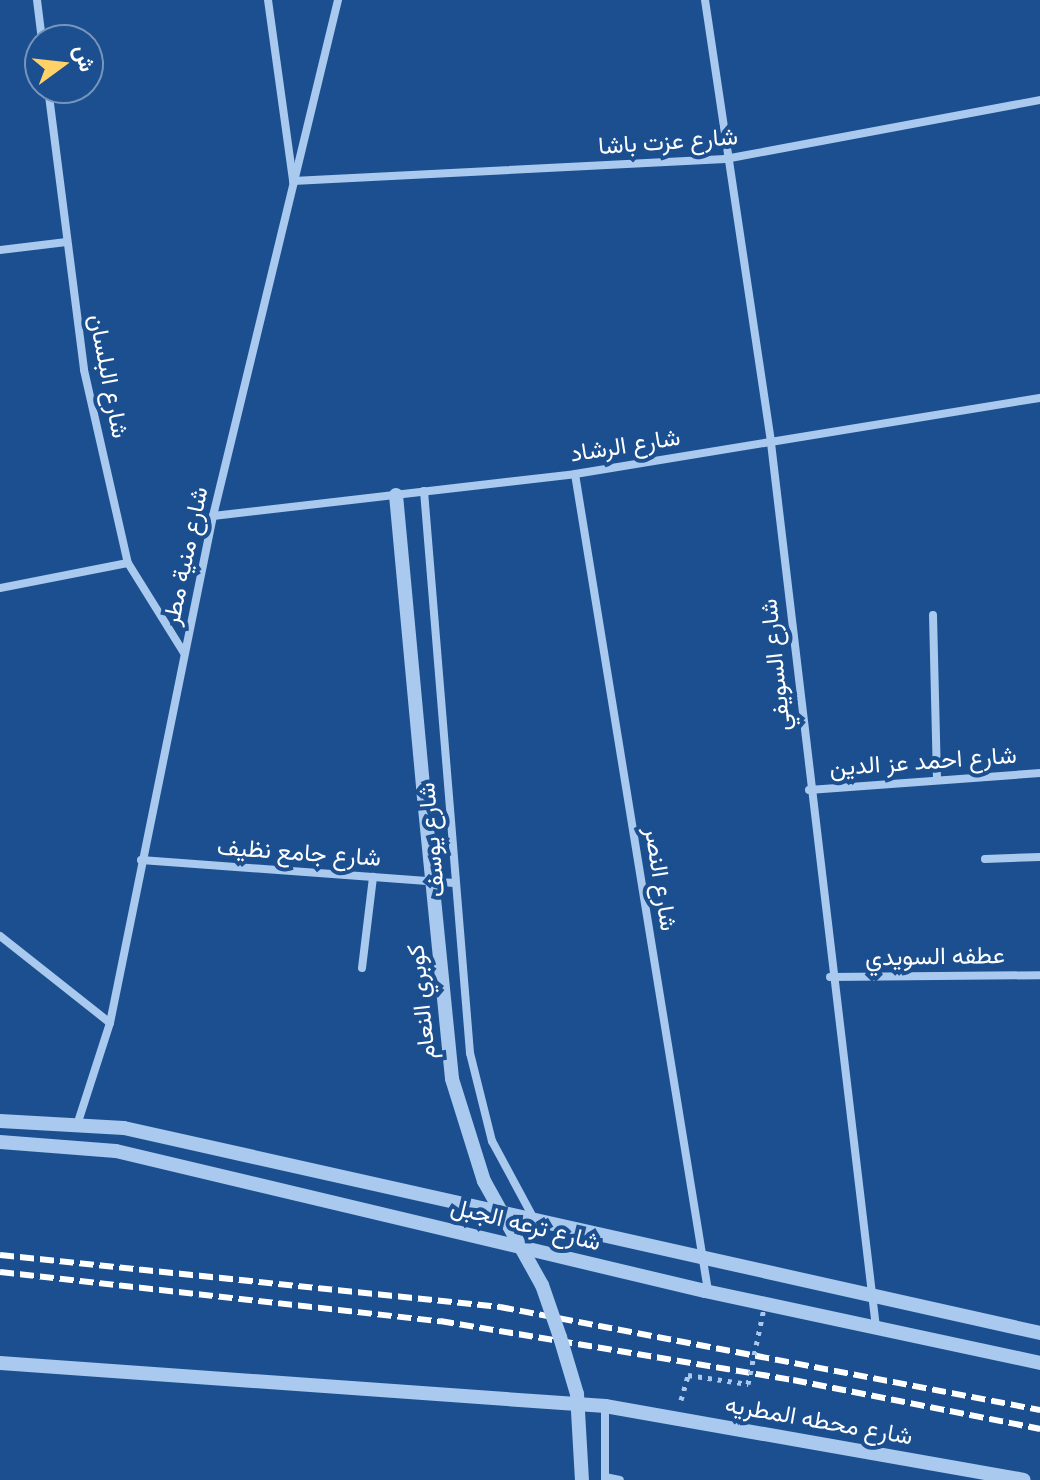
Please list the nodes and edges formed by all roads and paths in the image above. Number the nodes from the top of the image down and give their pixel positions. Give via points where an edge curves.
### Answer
1 (37, 0) edge
2 (268, 0) edge
3 (338, 0) edge
4 (705, 0) edge
5 (40, 24) edge
6 (1040, 100) edge
7 (50, 104) edge
8 (725, 159) junction
9 (293, 181) junction
10 (67, 242) junction
11 (0, 250) edge
12 (1040, 398) edge
13 (771, 443) junction
14 (575, 474) junction
15 (424, 491) junction
16 (396, 495) junction
17 (213, 516) junction
18 (128, 563) junction
19 (0, 588) edge
20 (933, 615) dead end
21 (184, 653) junction
22 (1040, 773) edge
23 (937, 780) junction
24 (809, 790) junction
25 (1040, 857) edge
26 (985, 859) dead end
27 (141, 860) junction
28 (373, 877) junction
29 (454, 883) junction
30 (0, 936) edge
31 (362, 968) dead end
32 (1040, 975) edge
33 (830, 977) junction
34 (110, 1023) junction
35 (0, 1121) edge
36 (78, 1122) junction
37 (0, 1142) edge
38 (535, 1220) junction
39 (703, 1261) junction
40 (708, 1291) junction
41 (872, 1297) junction
42 (764, 1308) dead end
43 (876, 1328) junction
44 (1040, 1333) edge
45 (0, 1363) edge
46 (1040, 1363) edge
47 (605, 1406) junction
48 (676, 1416) junction
49 (605, 1479) edge
50 (582, 1480) edge
51 (620, 1480) edge
52 (1024, 1480) edge

1 - 5 street
2 - 9 street
3 - 9 street, شارع منية مطر
4 - 8 street, شارع السويفي
6 - 8 street, شارع عزت باشا
7 - 10 street, شارع البلسان
8 - 9 street, شارع عزت باشا
8 - 13 street, شارع السويفي
9 - 17 street, شارع منية مطر
10 - 11 street
10 - 18 street, شارع البلسان via 84,370
12 - 13 street, شارع الرشاد
13 - 14 street, شارع الرشاد
13 - 24 street, شارع السويفي
14 - 15 street, شارع الرشاد
14 - 39 street, شارع النصر
15 - 16 street, شارع الرشاد
15 - 29 street, شارع يوسف
16 - 17 street, شارع الرشاد
16 - 50 street, كوبري النعام, bridge via 452,1079 484,1181 542,1285 560,1337 577,1394
17 - 21 street, شارع منية مطر
18 - 19 street
18 - 21 street, شارع البلسان
20 - 23 street
21 - 27 street, شارع منية مطر
22 - 23 street, شارع احمد عز الدين
23 - 24 street, شارع احمد عز الدين
24 - 33 street, شارع السويفي
25 - 26 street
27 - 28 street, شارع جامع نظيف
27 - 34 street, شارع منية مطر
28 - 29 street, شارع جامع نظيف
28 - 31 street
29 - 38 street, شارع يوسف via 478,1097 510,1182
30 - 34 street
32 - 33 street, عطفه السويدي
33 - 41 street, شارع السويفي
34 - 36 street, شارع منية مطر
35 - 36 street, شارع ترعه الجبل
36 - 38 street, شارع ترعه الجبل
37 - 40 street, شارع ترعه الجبل via 116,1151
38 - 39 street, شارع ترعه الجبل
39 - 40 street, شارع النصر
39 - 41 street, شارع ترعه الجبل
40 - 43 street, شارع ترعه الجبل
41 - 43 street, شارع السويفي
41 - 44 street, شارع ترعه الجبل
42 - 48 path, bridge via 748,1384 688,1375
43 - 46 street, شارع ترعه الجبل
45 - 47 street, شارع محطه المطريه
47 - 48 street, شارع محطه المطريه
47 - 49 street
48 - 52 street, شارع محطه المطريه
49 - 51 street

